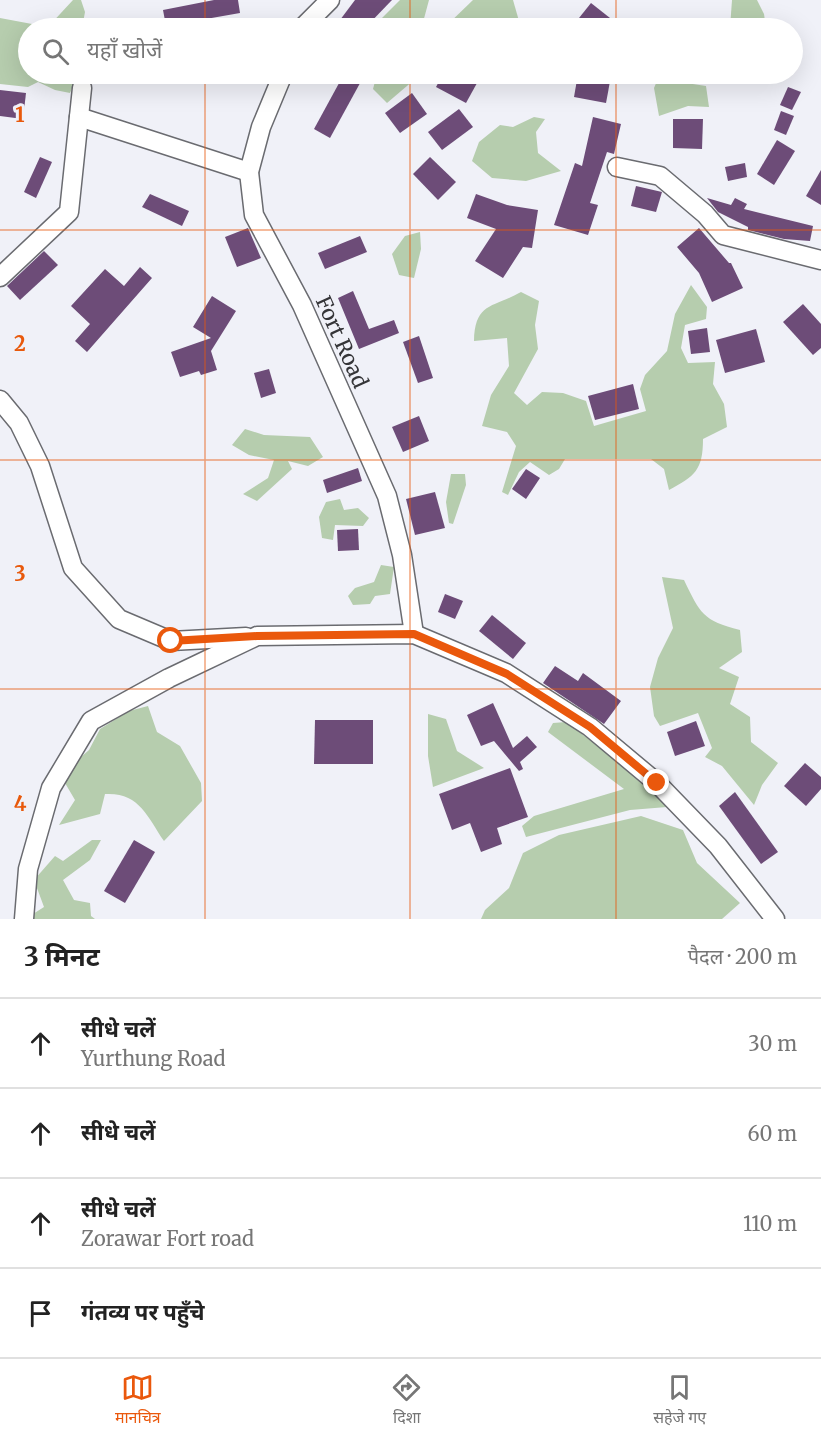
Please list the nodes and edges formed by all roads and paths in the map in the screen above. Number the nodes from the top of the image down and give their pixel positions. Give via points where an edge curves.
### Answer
1 (330, 0) edge
2 (312, 18) edge
3 (279, 84) edge
4 (82, 88) dead end
5 (79, 117) junction
6 (617, 167) dead end
7 (249, 172) junction
8 (821, 260) edge
9 (0, 277) edge
10 (0, 400) edge
11 (414, 634) junction
12 (257, 636) junction
13 (24, 919) edge
14 (776, 919) edge

1 - 2 street
3 - 7 street, Fort Road via 261,127
4 - 5 street
5 - 7 street
5 - 9 street via 69,212
6 - 8 street via 660,176 705,214 723,235
7 - 11 street, Fort Road via 254,215 302,305 387,496 402,555
10 - 12 street via 18,423 40,466 74,568 119,619 171,641
11 - 12 street
11 - 14 street via 507,674 590,727 665,791 718,846
12 - 13 street via 168,678 91,721 51,788 28,869

